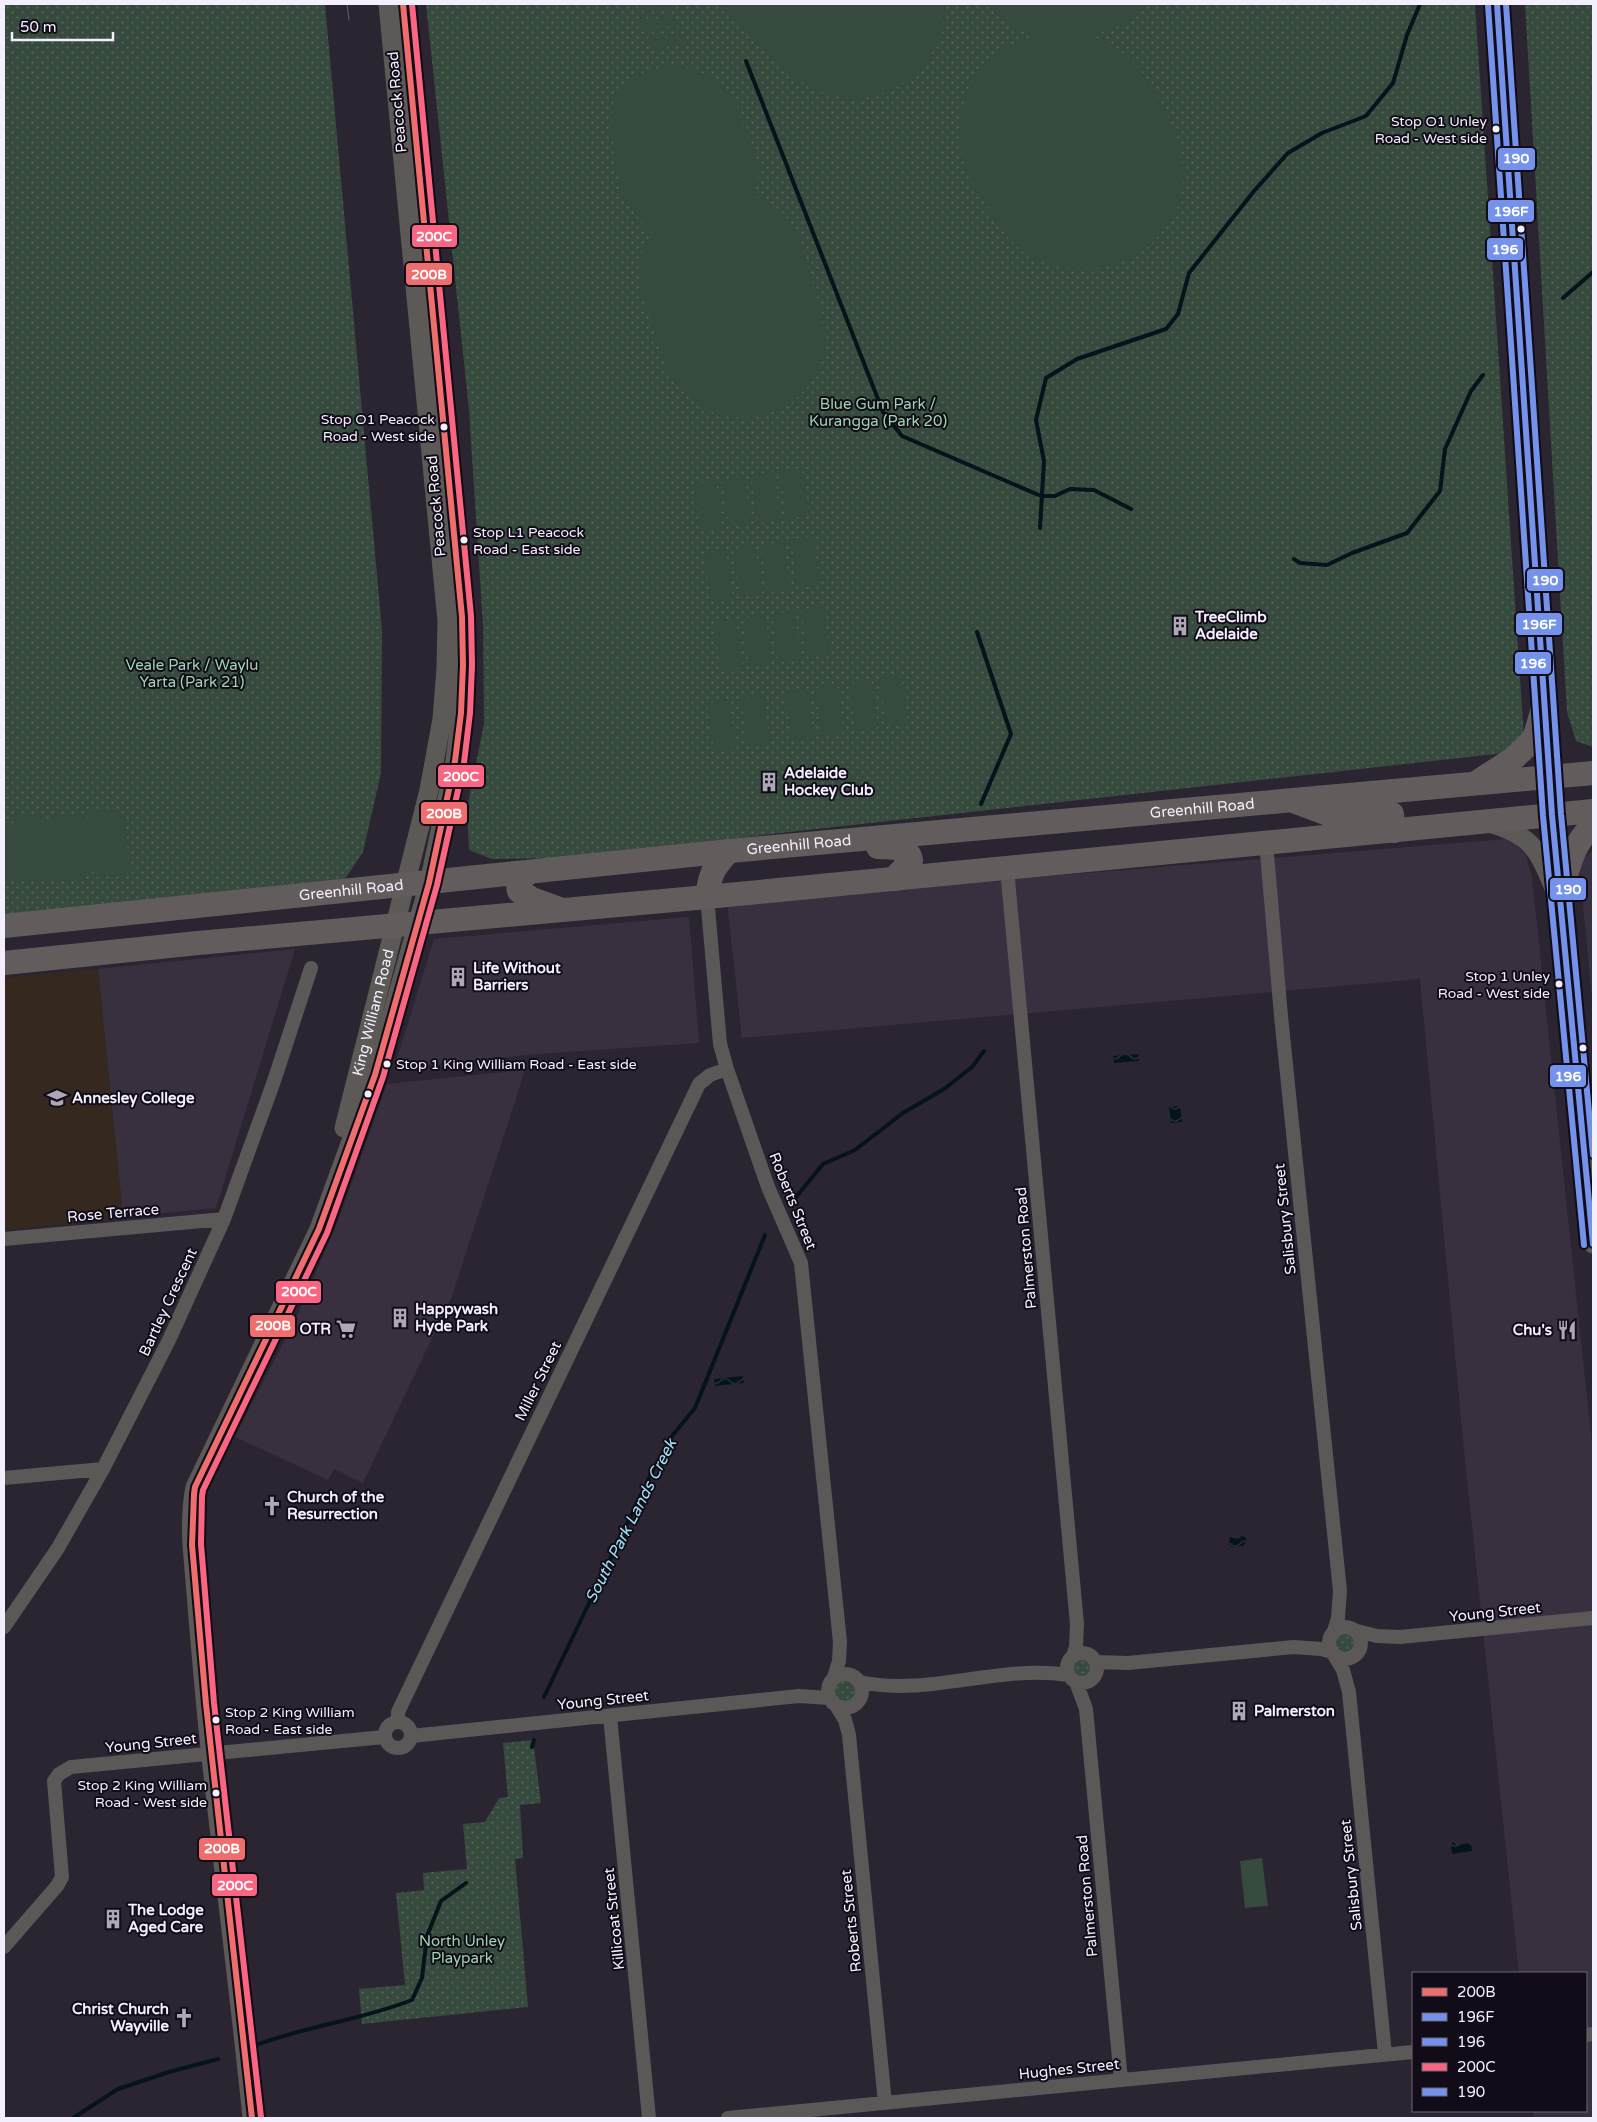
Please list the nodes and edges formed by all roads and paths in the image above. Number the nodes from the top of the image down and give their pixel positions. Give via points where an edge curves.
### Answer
1 (388, 4) edge
2 (403, 4) edge
3 (1497, 4) edge
4 (402, 76) junction
5 (1544, 705) junction
6 (1593, 773) edge
7 (1549, 777) junction
8 (1473, 784) junction
9 (1291, 800) junction
10 (1593, 811) edge
11 (1552, 815) junction
12 (1484, 822) junction
13 (1593, 825) edge
14 (1394, 831) junction
15 (867, 839) junction
16 (1266, 842) junction
17 (729, 851) junction
18 (1007, 869) junction
19 (530, 872) junction
20 (894, 879) junction
21 (429, 883) junction
22 (405, 885) junction
23 (707, 897) junction
24 (1560, 900) junction
25 (176, 910) junction
26 (564, 910) junction
27 (407, 924) junction
28 (4, 926) edge
29 (198, 943) junction
30 (4, 963) edge
31 (311, 968) dead end
32 (727, 1069) junction
33 (224, 1219) junction
34 (4, 1239) edge
35 (1593, 1244) edge
36 (103, 1469) junction
37 (4, 1478) edge
38 (1340, 1591) junction
39 (1593, 1618) edge
40 (1078, 1624) junction
41 (4, 1627) edge
42 (1354, 1630) junction
43 (1333, 1632) junction
44 (1400, 1637) junction
45 (840, 1642) junction
46 (1294, 1647) junction
47 (1333, 1653) junction
48 (1356, 1654) junction
49 (1071, 1658) junction
50 (1093, 1667) junction
51 (1031, 1673) junction
52 (855, 1679) junction
53 (1072, 1679) junction
54 (900, 1686) junction
55 (832, 1692) junction
56 (1349, 1692) junction
57 (857, 1702) junction
58 (1086, 1709) junction
59 (610, 1716) junction
60 (398, 1722) junction
61 (849, 1735) junction
62 (411, 1736) junction
63 (384, 1737) junction
64 (210, 1753) junction
65 (4, 1947) edge
66 (1412, 2052) edge
67 (1385, 2054) junction
68 (1120, 2080) junction
69 (885, 2103) junction
70 (252, 2118) edge
71 (649, 2118) edge
72 (728, 2118) edge

1 - 4 main road, Peacock Road
2 - 4 main road, Peacock Road
3 - 5 main road
4 - 21 main road, Peacock Road via 462,617 461,713 455,761
4 - 22 main road, Peacock Road via 447,621 442,719 429,790
5 - 7 main road
5 - 8 highway via 1534,739 1513,760
6 - 7 highway, Greenhill Road
7 - 8 highway, Greenhill Road
7 - 11 main road
8 - 9 highway, Greenhill Road
9 - 14 highway via 1328,814 1384,811 1392,814
9 - 15 highway, Greenhill Road
10 - 11 highway
11 - 12 highway
11 - 24 main road
12 - 14 highway
12 - 24 main road via 1510,829 1525,838 1543,862
13 - 24 highway via 1575,847
14 - 16 highway
15 - 17 highway, Greenhill Road
15 - 20 highway via 872,846 910,854 911,860
16 - 18 highway
16 - 38 street, Salisbury Street
17 - 19 highway, Greenhill Road
17 - 23 highway via 709,878
18 - 20 highway
18 - 40 street, Palmerston Road
19 - 21 highway, Greenhill Road
19 - 26 highway via 519,880 519,891 532,900
20 - 23 highway
21 - 22 highway, Greenhill Road
21 - 27 main road, King William Road
22 - 25 highway, Greenhill Road
22 - 27 main road, King William Road
23 - 26 highway
23 - 32 street, Roberts Street via 720,1044
24 - 35 main road
25 - 28 highway, Greenhill Road
25 - 29 highway via 194,918 202,928
26 - 27 highway
27 - 29 highway
27 - 64 main road, King William Road via 319,1229 246,1377 194,1494 190,1516
29 - 30 highway
31 - 33 street, Bartley Crescent
32 - 45 street, Roberts Street via 768,1187 801,1263
32 - 60 street, Miller Street via 710,1075 699,1084 398,1712
33 - 34 street, Rose Terrace
33 - 36 street, Bartley Crescent via 169,1340
36 - 37 street
36 - 41 street, Bartley Crescent via 58,1548
38 - 42 street, Salisbury Street
38 - 43 street, Salisbury Street via 1338,1618
39 - 44 street, Young Street
40 - 49 street, Palmerston Road via 1076,1647
40 - 50 street, Palmerston Road
42 - 43 street via 1343,1627
42 - 44 street, Young Street
42 - 48 street via 1361,1640
43 - 46 street
43 - 47 street via 1329,1643
44 - 48 street, Young Street via 1381,1641
45 - 52 street, Roberts Street
45 - 55 street, Roberts Street
46 - 47 street
46 - 50 street
47 - 48 street via 1346,1659
47 - 56 street, Salisbury Street via 1343,1670
48 - 56 street, Salisbury Street
49 - 50 street via 1078,1654
49 - 51 street
49 - 53 street, Palmerston Road via 1067,1664
50 - 53 street via 1081,1684
50 - 58 street, Palmerston Road
51 - 53 street
51 - 54 street
52 - 54 street
52 - 55 street via 846,1674
52 - 57 street via 862,1693
53 - 58 street, Palmerston Road
54 - 57 street via 869,1694
55 - 57 street via 842,1709
55 - 59 street, Young Street
55 - 61 street, Roberts Street
56 - 67 street, Salisbury Street
57 - 61 street, Roberts Street
58 - 68 street, Palmerston Road
59 - 62 street, Young Street
59 - 71 street, Killicoat Street
60 - 62 street via 409,1727
60 - 63 street via 387,1728
61 - 69 street, Roberts Street
62 - 63 street via 406,1746 399,1749 389,1746
63 - 64 street, Young Street
64 - 65 street, Young Street via 71,1767 59,1774 54,1781 62,1877
64 - 70 main road, King William Road
66 - 67 street, Hughes Street
67 - 68 street, Hughes Street
68 - 69 street, Hughes Street
69 - 72 street, Hughes Street

